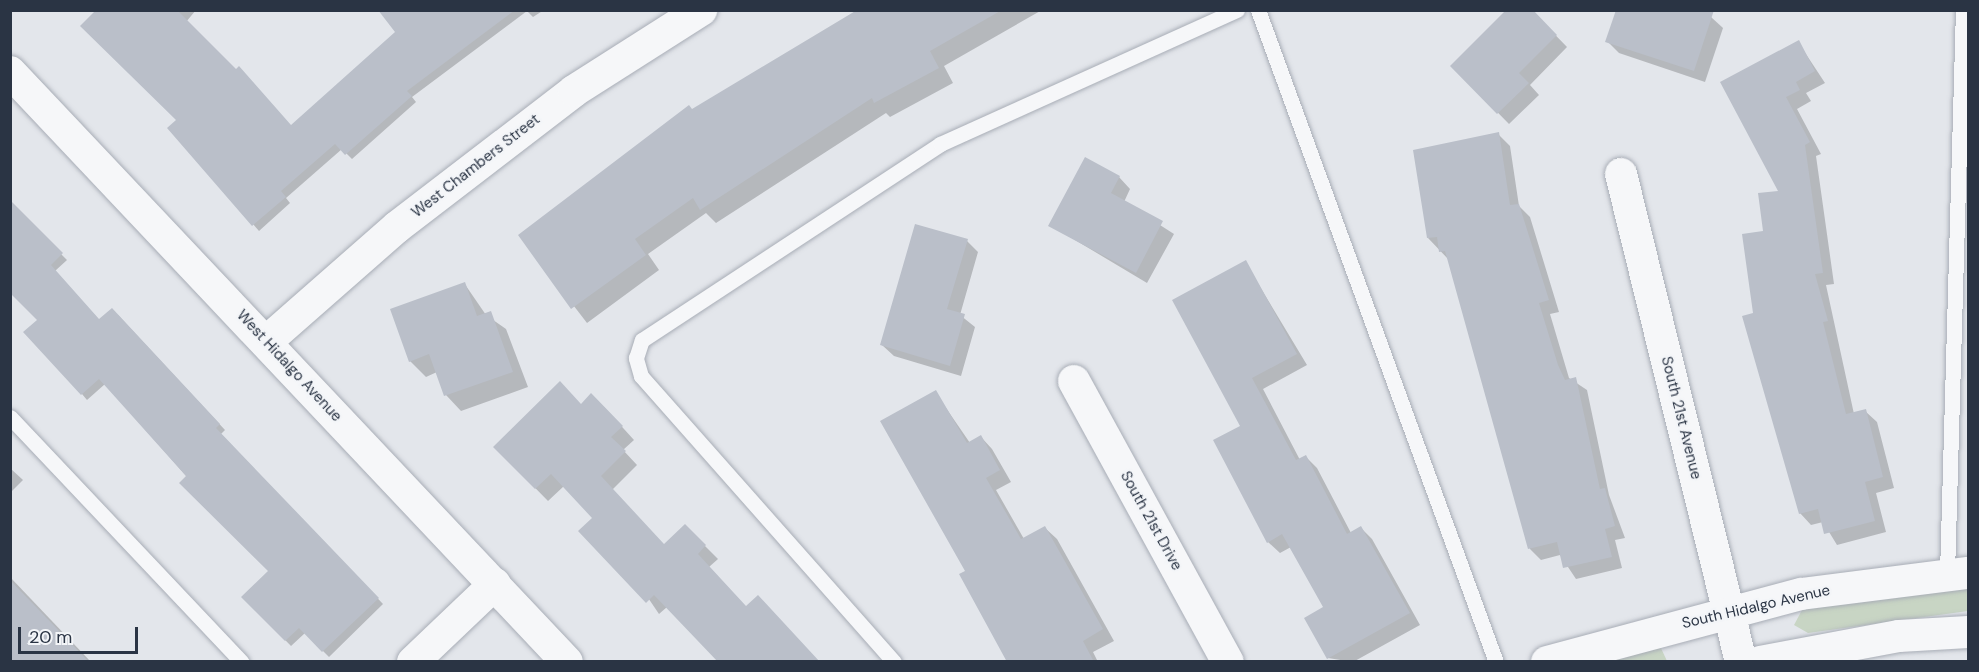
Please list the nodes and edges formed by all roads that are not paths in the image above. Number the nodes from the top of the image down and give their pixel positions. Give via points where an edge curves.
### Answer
1 (701, 10) edge
2 (1237, 10) edge
3 (1258, 10) edge
4 (1963, 10) edge
5 (10, 72) edge
6 (1621, 174) dead end
7 (266, 342) junction
8 (1074, 381) dead end
9 (10, 417) edge
10 (1958, 573) edge
11 (495, 584) junction
12 (1729, 614) junction
13 (1968, 632) edge
14 (242, 662) edge
15 (413, 662) edge
16 (567, 662) edge
17 (894, 662) edge
18 (1228, 662) edge
19 (1496, 662) edge
20 (1547, 662) edge
21 (1740, 662) edge
22 (1760, 662) edge

1 - 7 street, West Chambers Street via 574,90 397,227
2 - 17 lane via 940,144 642,340 636,358 641,376
3 - 19 lane
4 - 10 lane
5 - 7 street, West Hidalgo Avenue
6 - 12 street, South 21st Avenue
7 - 11 street, West Hidalgo Avenue
8 - 18 street, South 21st Drive
9 - 14 lane
10 - 12 street, South Hidalgo Avenue via 1801,594
11 - 15 street
11 - 16 street, West Hidalgo Avenue
12 - 20 street, South Hidalgo Avenue
12 - 21 street, South 21st Avenue
13 - 22 street via 1899,636

